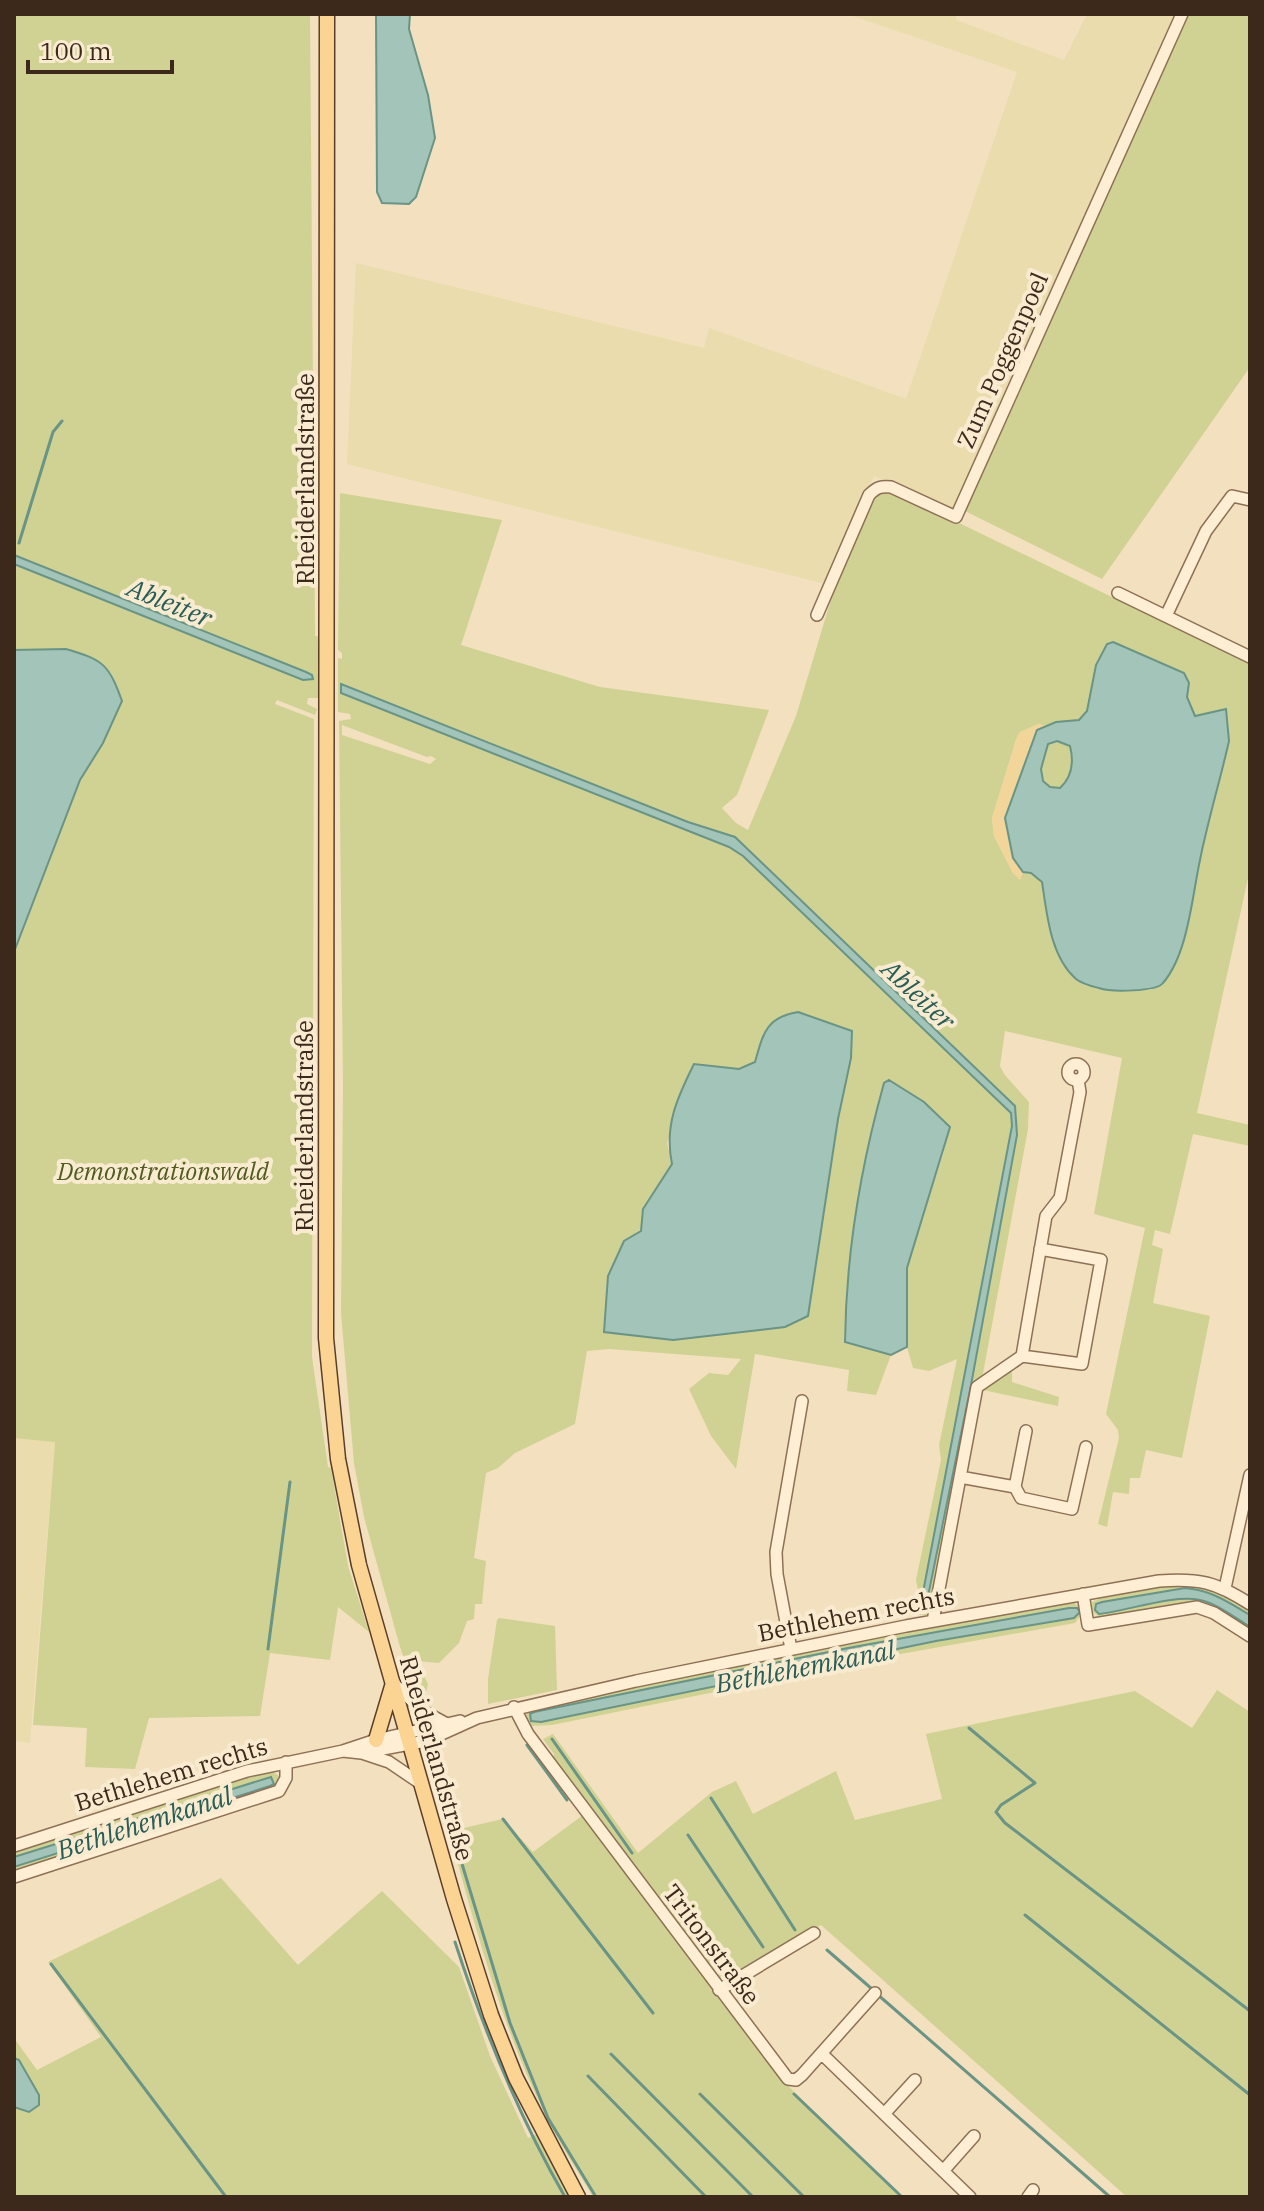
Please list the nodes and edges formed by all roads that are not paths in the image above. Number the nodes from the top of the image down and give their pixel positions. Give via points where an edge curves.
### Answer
1 (327, 14) edge
2 (1182, 14) edge
3 (1250, 500) edge
4 (1118, 593) dead end
5 (817, 615) dead end
6 (1166, 616) junction
7 (1250, 657) edge
8 (1078, 1080) dead end
9 (1040, 1249) junction
10 (1022, 1356) junction
11 (802, 1401) dead end
12 (1026, 1431) dead end
13 (1086, 1447) dead end
14 (1250, 1475) edge
15 (960, 1477) junction
16 (1015, 1487) junction
17 (1225, 1588) junction
18 (1083, 1594) junction
19 (1250, 1604) edge
20 (933, 1621) junction
21 (1250, 1636) edge
22 (791, 1649) junction
23 (393, 1683) junction
24 (514, 1707) junction
25 (469, 1720) junction
26 (445, 1723) junction
27 (408, 1739) junction
28 (376, 1740) junction
29 (343, 1751) junction
30 (361, 1753) junction
31 (286, 1762) junction
32 (420, 1783) junction
33 (14, 1846) edge
34 (14, 1877) edge
35 (814, 1933) dead end
36 (719, 1990) junction
37 (875, 1993) dead end
38 (822, 2054) junction
39 (915, 2080) dead end
40 (884, 2114) junction
41 (974, 2136) dead end
42 (943, 2171) junction
43 (578, 2197) edge
44 (970, 2197) edge

1 - 23 main road, Rheiderlandstraße via 326,1338 333,1427 348,1512
2 - 5 street, Zum Poggenpoel via 956,517 891,487 875,489
3 - 6 street via 1232,496 1206,531
4 - 6 street
6 - 7 street
8 - 9 street via 1060,1198 1046,1216
9 - 10 street
9 - 10 street via 1101,1260 1082,1364
10 - 15 street via 977,1387
11 - 22 street via 776,1552
12 - 16 street
13 - 16 street via 1072,1509 1021,1498
14 - 17 street
15 - 16 street
15 - 20 street
17 - 18 street, Bethlehem rechts via 1182,1579
17 - 19 street, Bethlehem rechts
18 - 20 street, Bethlehem rechts
18 - 21 street via 1088,1625 1197,1607
20 - 22 street, Bethlehem rechts
22 - 24 street, Bethlehem rechts
23 - 26 street
23 - 27 main road, Rheiderlandstraße
23 - 28 main road
24 - 25 street, Bethlehem rechts
24 - 36 street, Tritonstraße via 528,1734
25 - 26 street, Bethlehem rechts
25 - 27 street, Bethlehem rechts via 426,1741
26 - 27 street, Bethlehem rechts
27 - 28 street, Bethlehem rechts
27 - 30 street, Bethlehem rechts
27 - 32 main road, Rheiderlandstraße
28 - 29 street, Bethlehem rechts
29 - 30 street, Bethlehem rechts
29 - 31 street, Bethlehem rechts
30 - 32 street, Bethlehem rechts via 389,1762
31 - 33 street, Bethlehem rechts
31 - 34 street via 279,1791
32 - 43 main road, Rheiderlandstraße via 491,2015 533,2113
35 - 36 street
36 - 38 street, Tritonstraße via 788,2079 796,2080
37 - 38 street, Tritonstraße
38 - 40 street
39 - 40 street
40 - 42 street
41 - 42 street
42 - 44 street

